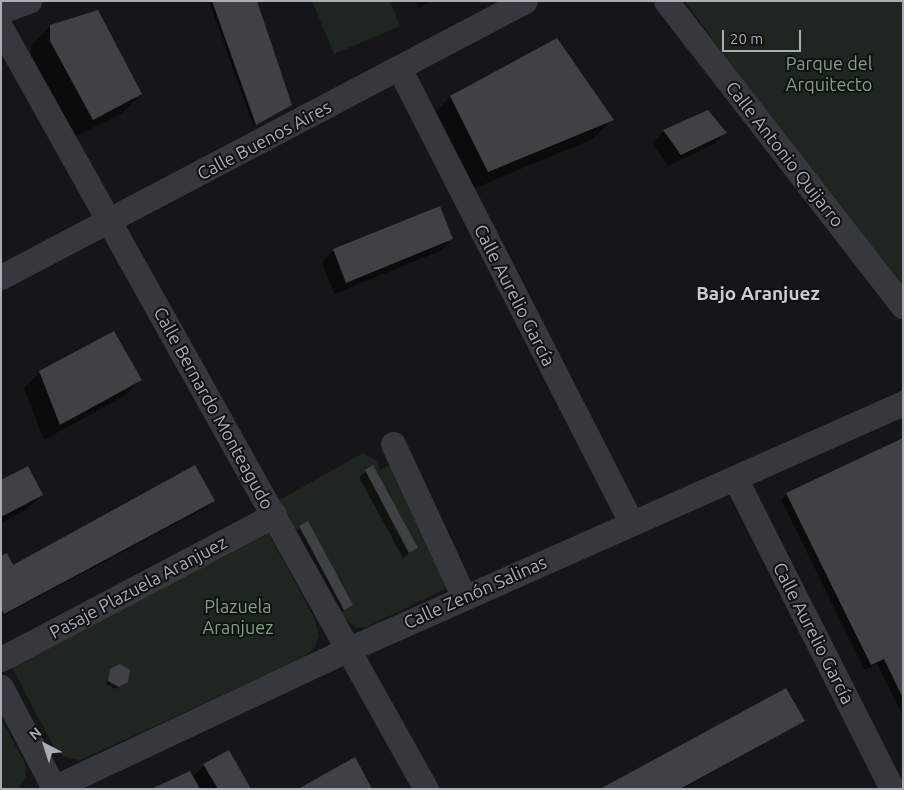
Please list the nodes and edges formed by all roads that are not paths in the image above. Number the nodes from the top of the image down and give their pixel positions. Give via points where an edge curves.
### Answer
1 (29, 1) edge
2 (525, 1) edge
3 (666, 1) edge
4 (1, 11) edge
5 (1, 28) edge
6 (399, 68) junction
7 (108, 223) junction
8 (1, 277) edge
9 (903, 306) edge
10 (903, 403) edge
11 (393, 444) dead end
12 (735, 478) junction
13 (274, 515) junction
14 (631, 522) junction
15 (464, 597) junction
16 (349, 649) junction
17 (1, 659) edge
18 (1, 687) edge
19 (52, 788) edge
20 (426, 789) edge
21 (892, 789) edge

1 - 4 street
2 - 6 street, Calle Buenos Aires
3 - 9 street, Calle Antonio Quijarro
5 - 7 street, Calle Bernardo Monteagudo
6 - 7 street, Calle Buenos Aires
6 - 14 street, Calle Aurelio García
7 - 8 street, Calle Buenos Aires
7 - 13 street, Calle Bernardo Monteagudo
10 - 12 street, Calle Zenón Salinas
11 - 15 street
12 - 14 street, Calle Zenón Salinas
12 - 21 street, Calle Aurelio García
13 - 16 street, Calle Bernardo Monteagudo
13 - 17 street, Pasaje Plazuela Aranjuez
14 - 15 street, Calle Zenón Salinas
15 - 16 street, Calle Zenón Salinas
16 - 19 street, Calle Zenón Salinas
16 - 20 street, Calle Bernardo Monteagudo
18 - 19 street

